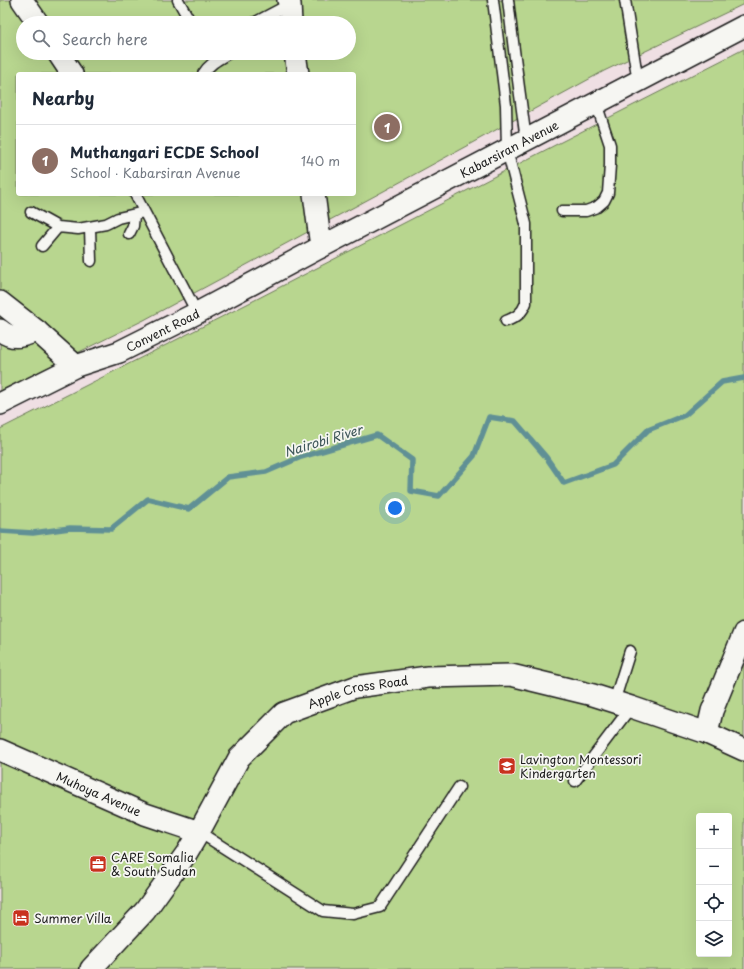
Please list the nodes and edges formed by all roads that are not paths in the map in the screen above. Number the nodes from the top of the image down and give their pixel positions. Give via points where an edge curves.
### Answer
1 (22, 0) edge
2 (178, 0) edge
3 (493, 0) edge
4 (508, 0) edge
5 (625, 0) edge
6 (33, 16) edge
7 (187, 16) edge
8 (744, 26) edge
9 (63, 60) edge
10 (217, 60) edge
11 (296, 60) edge
12 (71, 72) edge
13 (204, 72) edge
14 (298, 72) edge
15 (638, 82) junction
16 (596, 103) junction
17 (526, 140) junction
18 (507, 150) junction
19 (135, 196) edge
20 (314, 196) edge
21 (562, 211) dead end
22 (31, 212) dead end
23 (139, 213) junction
24 (58, 227) junction
25 (90, 228) junction
26 (128, 234) dead end
27 (42, 246) dead end
28 (321, 247) junction
29 (91, 261) dead end
30 (0, 302) edge
31 (197, 313) junction
32 (506, 321) dead end
33 (0, 330) edge
34 (37, 331) junction
35 (76, 366) junction
36 (0, 404) edge
37 (744, 633) edge
38 (630, 652) dead end
39 (623, 704) junction
40 (707, 733) junction
41 (0, 750) edge
42 (744, 750) edge
43 (575, 781) dead end
44 (459, 787) dead end
45 (199, 832) junction
46 (91, 969) edge

1 - 6 street
2 - 7 lane
3 - 18 lane via 506,105
4 - 17 lane
5 - 15 lane
8 - 15 street, Kabarsiran Avenue
9 - 12 street
10 - 13 lane
11 - 14 street
15 - 16 street, Kabarsiran Avenue
16 - 17 street, Kabarsiran Avenue
16 - 21 lane via 610,145 608,194 597,207 586,211
17 - 18 street, Kabarsiran Avenue
18 - 28 street, Kabarsiran Avenue
18 - 32 lane via 526,224 526,303 519,314
19 - 23 lane
20 - 28 street
22 - 24 lane
23 - 25 lane
23 - 26 lane
23 - 31 lane
24 - 25 lane
24 - 27 lane
25 - 29 lane
28 - 31 street, Convent Road
30 - 34 street
31 - 35 street, Convent Road via 119,352
33 - 34 street via 17,338
34 - 35 street
35 - 36 street, Convent Road
37 - 40 street via 712,711
38 - 39 lane
39 - 40 street, Apple Cross Road
39 - 43 lane
39 - 45 street, Apple Cross Road via 511,675 428,677 355,687 284,713 238,758
40 - 42 street, Apple Cross Road
41 - 45 street, Muhoya Avenue via 145,814
44 - 45 lane via 380,906 352,914 323,911
45 - 46 street, Apple Cross Road via 145,911

